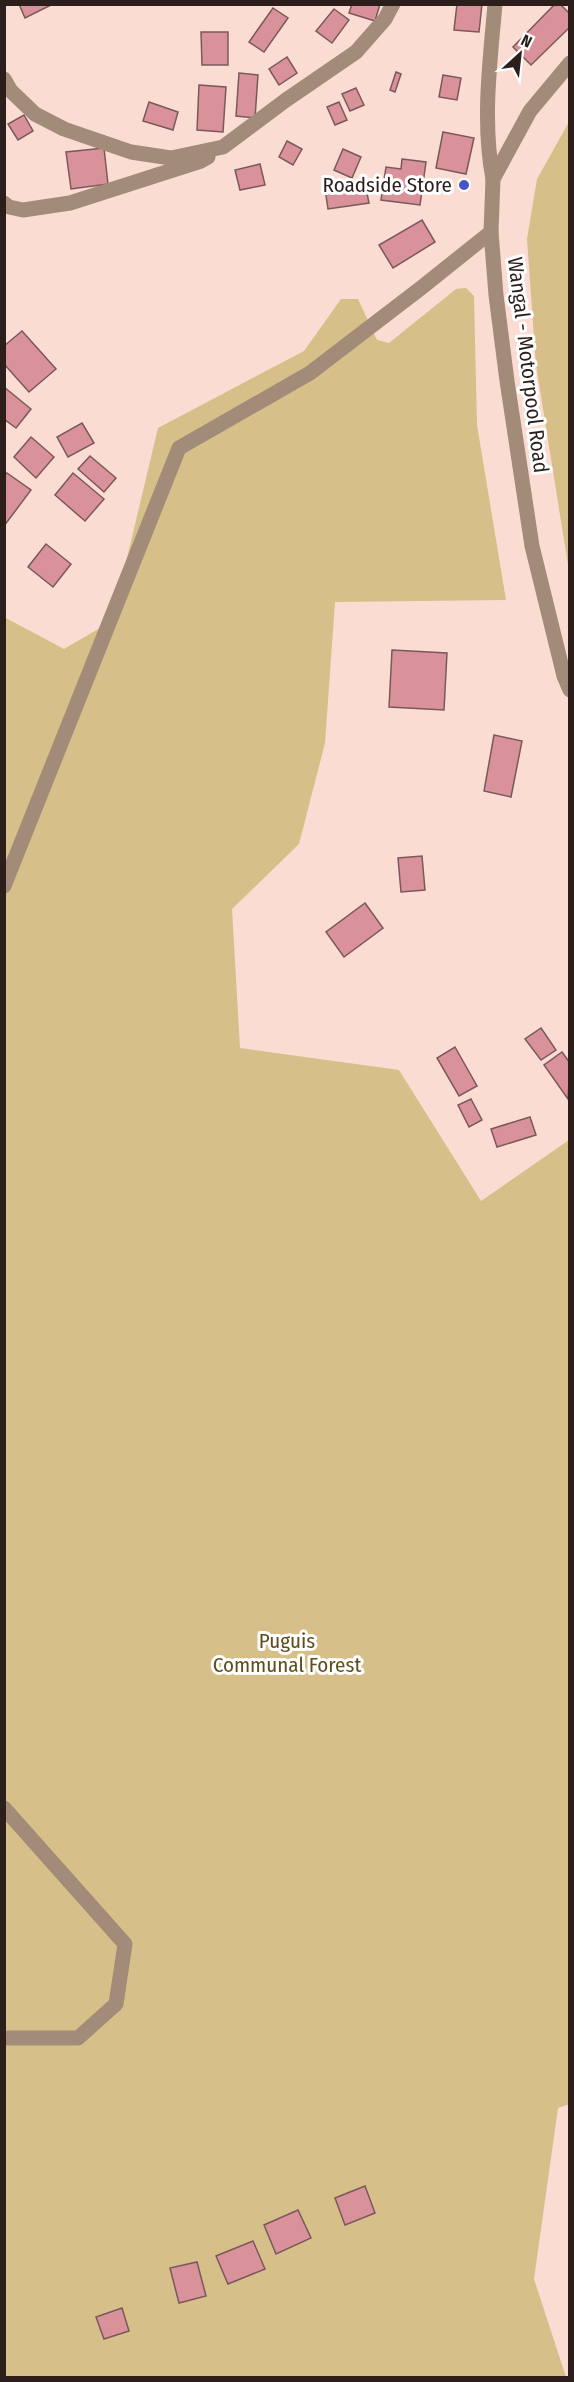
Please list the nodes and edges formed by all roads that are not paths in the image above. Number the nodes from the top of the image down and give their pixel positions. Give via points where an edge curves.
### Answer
1 (393, 4) edge
2 (495, 4) edge
3 (570, 63) edge
4 (4, 79) edge
5 (223, 147) junction
6 (494, 179) junction
7 (4, 202) edge
8 (490, 232) junction
9 (570, 690) edge
10 (4, 886) edge
11 (4, 1808) edge
12 (4, 2038) edge

1 - 5 street via 356,52
2 - 6 street via 488,91 488,152
3 - 6 street, Wangal - Motorpool Road via 530,111
4 - 5 street via 35,114 64,129 131,152 171,158
5 - 7 street via 201,161 70,203 23,210
6 - 8 street, Wangal - Motorpool Road
8 - 9 street, Wangal - Motorpool Road via 532,546
8 - 10 street via 310,373 179,448
11 - 12 street via 125,1944 116,2004 78,2038

